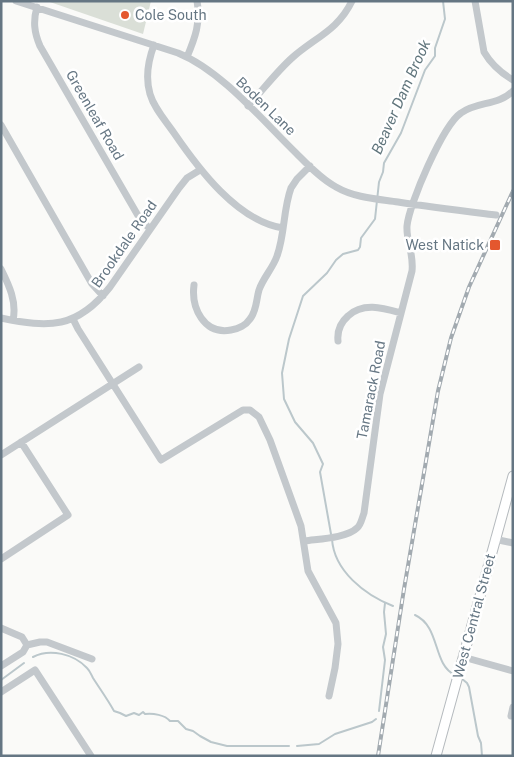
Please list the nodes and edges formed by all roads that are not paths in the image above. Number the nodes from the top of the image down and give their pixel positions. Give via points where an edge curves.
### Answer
1 (16, 1) edge
2 (197, 1) edge
3 (352, 1) edge
4 (475, 1) edge
5 (37, 7) junction
6 (154, 45) junction
7 (187, 57) junction
8 (513, 80) edge
9 (513, 91) edge
10 (248, 106) junction
11 (1, 125) edge
12 (310, 166) junction
13 (200, 170) junction
14 (412, 204) junction
15 (496, 214) dead end
16 (283, 228) junction
17 (150, 229) junction
18 (1, 269) edge
19 (194, 285) dead end
20 (103, 296) junction
21 (401, 313) junction
22 (1, 318) edge
23 (73, 319) junction
24 (13, 320) junction
25 (338, 341) dead end
26 (139, 367) dead end
27 (113, 384) junction
28 (21, 442) junction
29 (1, 455) edge
30 (513, 476) edge
31 (494, 539) junction
32 (305, 541) junction
33 (513, 544) edge
34 (1, 559) edge
35 (1, 628) edge
36 (27, 644) junction
37 (463, 657) junction
38 (92, 659) dead end
39 (1, 666) edge
40 (513, 671) edge
41 (1, 692) edge
42 (329, 696) dead end
43 (513, 708) edge
44 (510, 716) dead end
45 (91, 756) edge
46 (436, 756) edge

1 - 5 street, Boden Lane
2 - 7 street via 198,26
3 - 10 street via 339,22 293,57
4 - 8 street via 484,52 497,69
5 - 6 street, Boden Lane
5 - 17 street, Greenleaf Road via 34,28 40,46 140,219
6 - 7 street, Boden Lane
6 - 13 street via 147,70 152,99
7 - 10 street, Boden Lane via 209,69
9 - 14 street, Tamarack Road via 503,99 466,109 455,118
10 - 12 street, Boden Lane
11 - 20 street via 92,284
12 - 14 street, Boden Lane via 335,187 348,192
12 - 16 street via 291,188
13 - 16 street via 251,216
13 - 17 street, Brookdale Road via 183,183
14 - 15 street, Boden Lane
14 - 21 street, Tamarack Road via 407,233 412,264
16 - 19 street via 277,255 261,286 254,312 240,328 218,330 203,322 194,304
17 - 20 street, Brookdale Road
18 - 24 street via 13,300
20 - 23 street, Brookdale Road
21 - 25 street via 375,307 356,311 341,323
21 - 32 street, Tamarack Road via 378,404 364,514 356,529 338,536
22 - 24 street, Brookdale Road
23 - 24 street, Brookdale Road via 42,325
23 - 27 street
26 - 27 street
27 - 28 street
27 - 32 street via 161,460 239,412 250,410 259,417
28 - 29 street
28 - 34 street via 68,515
30 - 31 main road, West Central Street
31 - 33 street
31 - 37 main road, West Central Street
32 - 42 street via 308,571 338,630
35 - 36 street via 22,637
36 - 38 street via 46,642
36 - 39 street via 23,652
37 - 40 street
37 - 46 main road, West Central Street
41 - 45 street via 35,670
43 - 44 street

